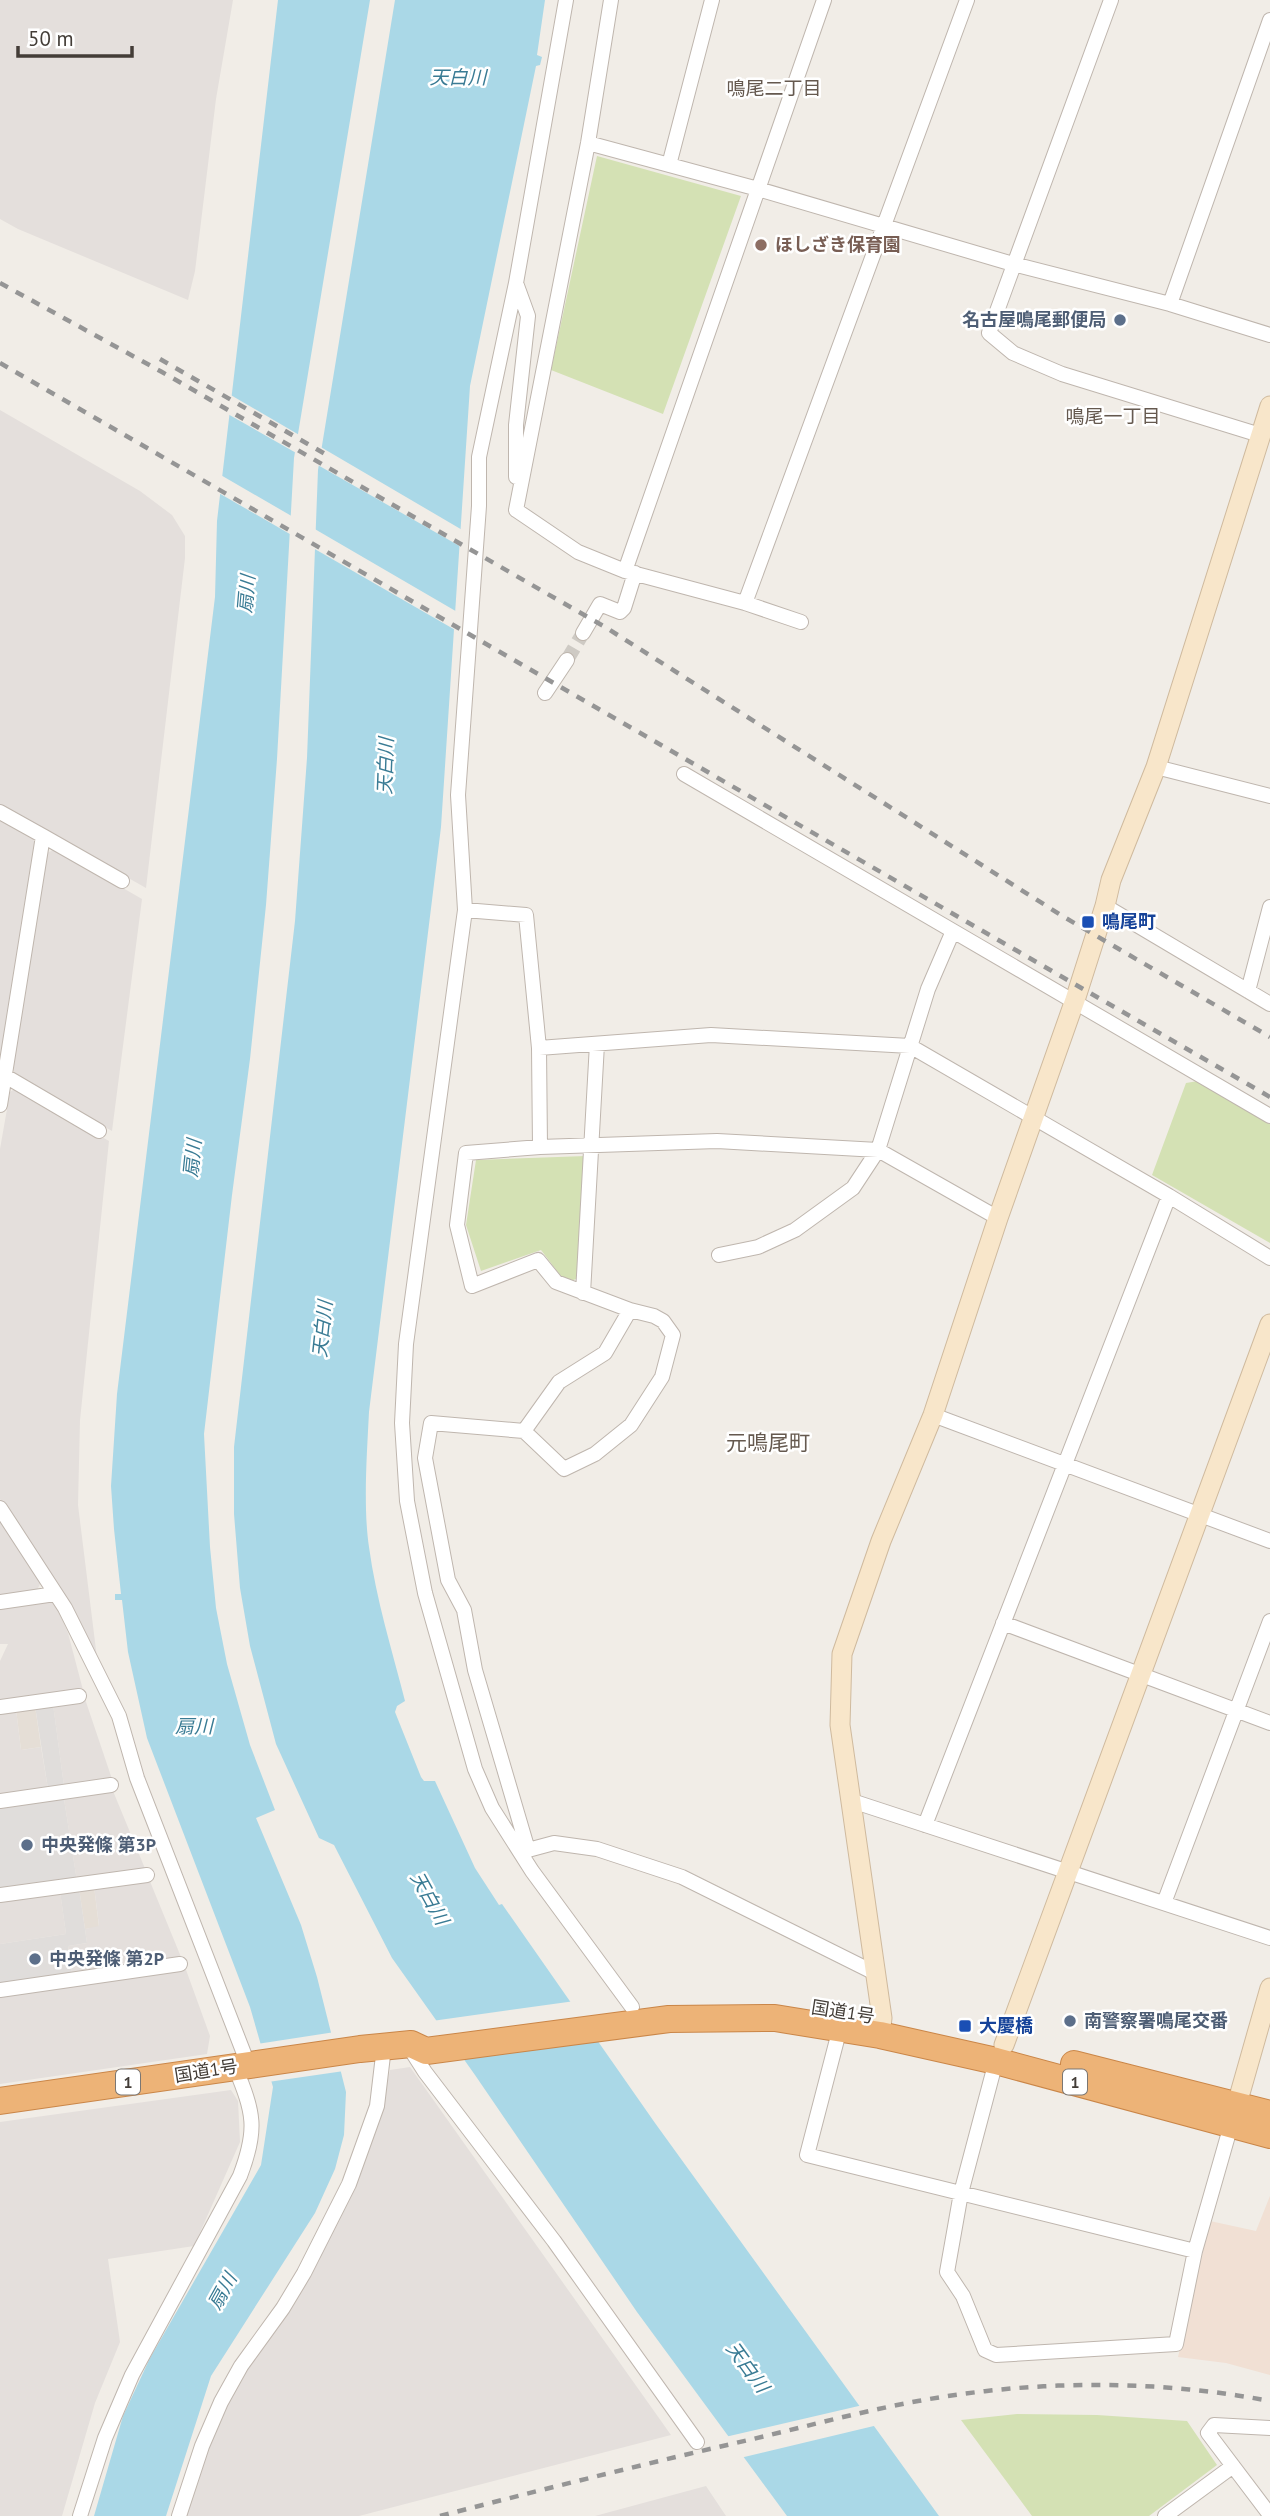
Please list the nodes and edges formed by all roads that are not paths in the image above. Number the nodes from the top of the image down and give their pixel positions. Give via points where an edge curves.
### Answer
1 (566, 0) edge
2 (611, 0) edge
3 (712, 0) edge
4 (824, 0) edge
5 (967, 0) edge
6 (1111, 0) edge
7 (1270, 20) edge
8 (588, 143) junction
9 (669, 165) junction
10 (758, 189) junction
11 (884, 226) junction
12 (1013, 264) junction
13 (516, 283) junction
14 (1170, 304) junction
15 (1270, 335) edge
16 (1270, 406) edge
17 (1260, 435) junction
18 (516, 510) junction
19 (630, 572) junction
20 (744, 603) junction
21 (801, 622) dead end
22 (583, 633) tunnel mouth
23 (567, 660) tunnel mouth
24 (545, 693) dead end
25 (1156, 766) junction
26 (684, 774) dead end
27 (1270, 796) edge
28 (0, 812) edge
29 (43, 836) junction
30 (122, 881) dead end
31 (1105, 906) junction
32 (1270, 907) edge
33 (465, 910) junction
34 (953, 931) junction
35 (1248, 991) junction
36 (1075, 1000) junction
37 (1270, 1004) edge
38 (597, 1044) junction
39 (910, 1046) junction
40 (539, 1048) junction
41 (2, 1074) edge
42 (0, 1105) edge
43 (1270, 1116) edge
44 (1034, 1117) junction
45 (99, 1131) dead end
46 (540, 1147) junction
47 (593, 1147) junction
48 (878, 1150) junction
49 (1169, 1196) junction
50 (998, 1218) junction
51 (719, 1255) dead end
52 (1270, 1258) edge
53 (583, 1293) junction
54 (630, 1310) junction
55 (1270, 1324) edge
56 (933, 1415) junction
57 (524, 1430) junction
58 (1065, 1465) junction
59 (0, 1508) edge
60 (1198, 1515) junction
61 (1270, 1542) edge
62 (55, 1594) junction
63 (0, 1602) edge
64 (1270, 1621) edge
65 (1003, 1623) junction
66 (1139, 1674) junction
67 (79, 1696) dead end
68 (0, 1707) edge
69 (1236, 1711) junction
70 (1270, 1723) edge
71 (111, 1786) dead end
72 (0, 1801) edge
73 (852, 1801) junction
74 (925, 1825) junction
75 (526, 1853) junction
76 (1067, 1871) junction
77 (147, 1875) dead end
78 (0, 1895) edge
79 (1164, 1903) junction
80 (1270, 1938) edge
81 (180, 1964) dead end
82 (877, 1974) junction
83 (1270, 1988) edge
84 (0, 1990) edge
85 (630, 2013) junction
86 (881, 2026) junction
87 (840, 2028) junction
88 (401, 2045) junction
89 (1000, 2053) junction
90 (246, 2065) junction
91 (0, 2101) edge
92 (1270, 2114) edge
93 (1234, 2116) junction
94 (1270, 2135) edge
95 (961, 2193) junction
96 (1195, 2251) junction
97 (1270, 2428) edge
98 (697, 2442) dead end
99 (1233, 2466) junction
100 (1270, 2515) edge
101 (80, 2516) edge
102 (179, 2516) edge
103 (1165, 2516) edge

1 - 13 street
2 - 8 street
3 - 9 street
4 - 10 street
5 - 11 street
6 - 12 street
7 - 14 street
8 - 9 street
8 - 18 street
9 - 10 street
10 - 11 street
10 - 19 street
11 - 12 street
11 - 20 street
12 - 14 street
12 - 17 street via 989,333 1013,353 1062,374
13 - 18 street via 528,316 516,425
13 - 33 street via 479,457 458,795
14 - 15 street
16 - 17 street
17 - 25 street
18 - 19 street via 578,552
19 - 20 street
19 - 22 street via 624,608 620,612 600,604
20 - 21 street
23 - 24 street
25 - 27 street
25 - 31 street
26 - 34 street
28 - 29 street
29 - 30 street
29 - 41 street
31 - 35 street
31 - 36 street
32 - 35 street
33 - 40 street via 526,915
33 - 75 street via 406,1344 402,1423 407,1501 425,1593 475,1769 492,1808
34 - 36 street
34 - 39 street
35 - 37 street
36 - 43 street
36 - 44 street
38 - 39 street via 711,1035
38 - 40 street
38 - 47 street
39 - 44 street
39 - 48 street
40 - 46 street
41 - 42 street
41 - 45 street
44 - 49 street
44 - 50 street
46 - 47 street
46 - 53 street via 466,1153 457,1225 472,1286 538,1260 556,1282
47 - 48 street via 717,1141
47 - 53 street
48 - 50 street
48 - 51 street via 853,1188 795,1230 758,1247
49 - 52 street
49 - 58 street
50 - 56 street
53 - 54 street
54 - 57 street via 605,1353 559,1382
54 - 57 street via 663,1321 673,1335 662,1377 631,1425 595,1454 564,1469
55 - 60 street
56 - 58 street
56 - 73 street via 881,1541 842,1654 840,1725
57 - 75 street via 431,1423 425,1458 449,1580 464,1610 475,1670
58 - 60 street
58 - 65 street
59 - 62 street
60 - 61 street
60 - 66 street
62 - 63 street
62 - 90 street via 119,1716 136,1778
64 - 69 street
65 - 66 street
65 - 74 street
66 - 69 street
66 - 76 street
67 - 68 street
69 - 70 street
69 - 79 street
71 - 72 street
73 - 74 street
73 - 82 street
74 - 76 street
75 - 82 street via 554,1843 597,1849 682,1877
75 - 85 street
76 - 79 street
76 - 89 street
77 - 78 street
79 - 80 street
81 - 84 street
82 - 86 street
83 - 93 street
85 - 86 highway, 国道1号 / 1 via 667,2001 745,2000 778,2002
85 - 87 highway, 国道1号 / 1 via 775,2018
85 - 88 highway, 国道1号 / 1
86 - 87 highway, 国道1号 / 1
86 - 89 highway, 国道1号 / 1
87 - 95 street via 807,2155
88 - 90 highway, 国道1号 / 1
88 - 98 street via 554,2241
88 - 102 street via 349,2184 304,2273 221,2402
89 - 93 highway, 国道1号 / 1
89 - 95 street
90 - 91 highway, 国道1号 / 1
90 - 101 street via 251,2147 240,2176 132,2375 105,2438
92 - 93 highway, 国道1号 / 1
93 - 94 highway, 国道1号 / 1
93 - 96 street
95 - 96 street
95 - 96 street via 947,2272 963,2296 985,2350 996,2355 1176,2344
97 - 99 street via 1214,2425 1208,2433
99 - 100 street
99 - 103 street

